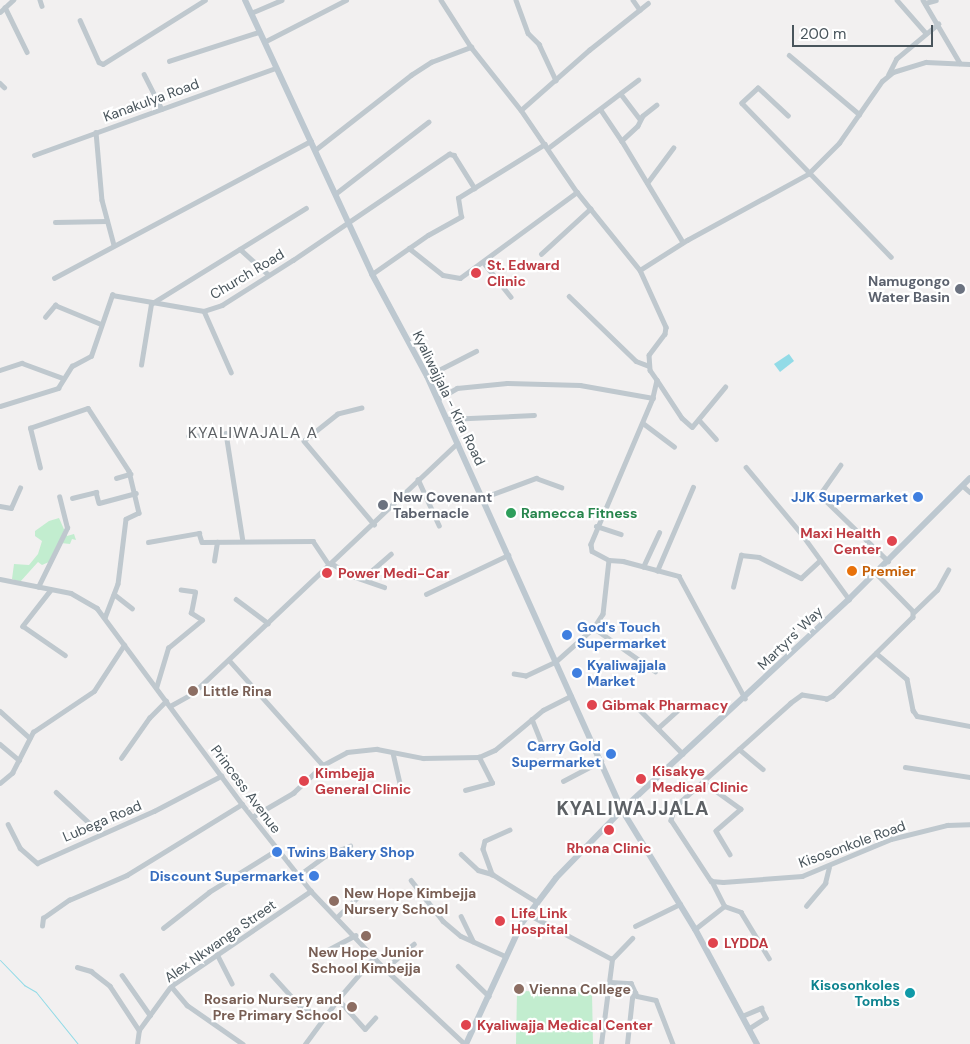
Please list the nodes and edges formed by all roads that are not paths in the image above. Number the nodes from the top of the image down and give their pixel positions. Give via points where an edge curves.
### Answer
1 (13, 0) edge
2 (40, 0) edge
3 (204, 0) edge
4 (245, 0) edge
5 (281, 0) edge
6 (346, 0) edge
7 (441, 0) edge
8 (516, 0) edge
9 (633, 0) edge
10 (897, 0) edge
11 (936, 0) edge
12 (924, 2) edge
13 (648, 3) dead end
14 (42, 6) dead end
15 (6, 7) junction
16 (640, 10) junction
17 (0, 12) edge
18 (251, 13) junction
19 (80, 20) dead end
20 (938, 24) junction
21 (259, 32) junction
22 (926, 32) junction
23 (264, 42) junction
24 (471, 47) junction
25 (27, 52) dead end
26 (789, 55) dead end
27 (169, 61) dead end
28 (960, 63) junction
29 (970, 64) edge
30 (276, 68) junction
31 (144, 74) dead end
32 (888, 75) junction
33 (556, 80) junction
34 (638, 80) dead end
35 (0, 83) edge
36 (4, 87) dead end
37 (620, 94) junction
38 (657, 106) dead end
39 (162, 109) junction
40 (521, 110) junction
41 (601, 110) junction
42 (859, 114) junction
43 (788, 116) dead end
44 (640, 119) junction
45 (428, 122) dead end
46 (96, 132) junction
47 (311, 141) junction
48 (622, 141) junction
49 (546, 146) junction
50 (673, 148) dead end
51 (316, 150) junction
52 (34, 155) dead end
53 (811, 172) junction
54 (647, 183) junction
55 (475, 188) junction
56 (577, 192) junction
57 (335, 194) junction
58 (306, 208) dead end
59 (590, 209) junction
60 (107, 221) junction
61 (55, 222) dead end
62 (348, 223) junction
63 (682, 242) junction
64 (114, 245) junction
65 (409, 248) junction
66 (240, 249) junction
67 (541, 254) dead end
68 (891, 257) dead end
69 (484, 263) junction
70 (640, 270) junction
71 (268, 274) junction
72 (372, 274) junction
73 (54, 278) dead end
74 (569, 296) dead end
75 (511, 297) dead end
76 (151, 304) junction
77 (204, 311) junction
78 (45, 317) dead end
79 (101, 324) junction
80 (476, 351) dead end
81 (141, 365) dead end
82 (649, 366) junction
83 (0, 370) edge
84 (231, 372) dead end
85 (427, 376) junction
86 (63, 378) junction
87 (657, 380) junction
88 (724, 387) dead end
89 (653, 398) junction
90 (438, 400) junction
91 (0, 406) edge
92 (362, 408) dead end
93 (534, 415) dead end
94 (447, 419) junction
95 (700, 421) junction
96 (643, 423) junction
97 (226, 433) junction
98 (252, 433) dead end
99 (188, 436) dead end
100 (716, 439) dead end
101 (457, 442) junction
102 (674, 446) dead end
103 (841, 465) dead end
104 (746, 467) dead end
105 (40, 468) dead end
106 (130, 474) junction
107 (116, 478) dead end
108 (970, 478) edge
109 (418, 479) junction
110 (962, 486) junction
111 (560, 487) dead end
112 (693, 487) dead end
113 (20, 488) dead end
114 (970, 492) edge
115 (136, 493) junction
116 (59, 497) dead end
117 (72, 498) dead end
118 (482, 498) junction
119 (0, 506) edge
120 (374, 524) junction
121 (439, 525) dead end
122 (596, 526) junction
123 (659, 532) dead end
124 (621, 534) dead end
125 (148, 542) dead end
126 (217, 542) junction
127 (243, 542) junction
128 (391, 554) dead end
129 (508, 555) junction
130 (609, 560) junction
131 (820, 560) junction
132 (214, 561) dead end
133 (888, 561) junction
134 (330, 564) junction
135 (644, 567) junction
136 (657, 570) junction
137 (948, 570) dead end
138 (876, 573) junction
139 (0, 579) edge
140 (362, 580) junction
141 (38, 587) junction
142 (384, 587) dead end
143 (733, 587) dead end
144 (51, 590) junction
145 (181, 590) dead end
146 (114, 594) junction
147 (426, 594) dead end
148 (236, 599) dead end
149 (849, 599) junction
150 (132, 608) dead end
151 (914, 612) junction
152 (105, 618) junction
153 (268, 623) junction
154 (594, 628) junction
155 (124, 645) junction
156 (876, 653) junction
157 (65, 655) dead end
158 (229, 660) junction
159 (556, 662) junction
160 (656, 671) dead end
161 (514, 674) dead end
162 (156, 688) junction
163 (571, 696) junction
164 (745, 698) junction
165 (168, 704) junction
166 (685, 704) dead end
167 (638, 708) dead end
168 (0, 711) edge
169 (532, 719) junction
170 (970, 726) edge
171 (658, 728) junction
172 (30, 738) junction
173 (0, 744) edge
174 (544, 749) dead end
175 (739, 749) junction
176 (393, 753) junction
177 (683, 754) junction
178 (479, 757) junction
179 (121, 758) dead end
180 (19, 760) junction
181 (601, 761) junction
182 (323, 765) junction
183 (905, 767) dead end
184 (763, 769) dead end
185 (221, 776) junction
186 (970, 778) edge
187 (563, 781) dead end
188 (0, 782) edge
189 (705, 783) junction
190 (401, 788) dead end
191 (465, 790) dead end
192 (56, 792) dead end
193 (242, 804) junction
194 (622, 810) junction
195 (252, 817) junction
196 (8, 824) dead end
197 (970, 824) edge
198 (510, 830) dead end
199 (100, 833) junction
200 (350, 846) dead end
201 (278, 849) junction
202 (461, 854) dead end
203 (730, 854) dead end
204 (829, 867) junction
205 (492, 874) junction
206 (299, 875) junction
207 (411, 880) dead end
208 (711, 881) junction
209 (311, 890) junction
210 (356, 898) dead end
211 (536, 902) junction
212 (680, 904) junction
213 (724, 906) junction
214 (806, 906) dead end
215 (528, 914) junction
216 (461, 916) dead end
217 (337, 917) junction
218 (42, 926) dead end
219 (635, 926) dead end
220 (163, 928) dead end
221 (694, 929) junction
222 (355, 935) junction
223 (632, 938) dead end
224 (473, 941) junction
225 (414, 944) dead end
226 (217, 954) junction
227 (320, 954) dead end
228 (505, 956) junction
229 (374, 957) junction
230 (769, 958) dead end
231 (612, 959) junction
232 (458, 966) dead end
233 (77, 967) dead end
234 (385, 969) junction
235 (122, 975) dead end
236 (272, 975) dead end
237 (610, 982) junction
238 (232, 983) dead end
239 (171, 986) junction
240 (635, 994) junction
241 (489, 996) junction
242 (338, 999) junction
243 (150, 1015) junction
244 (742, 1016) junction
245 (324, 1017) junction
246 (375, 1018) dead end
247 (749, 1029) junction
248 (139, 1030) junction
249 (137, 1044) edge
250 (243, 1044) edge
251 (305, 1044) edge
252 (465, 1044) edge
253 (601, 1044) edge
254 (627, 1044) edge
255 (673, 1044) edge
256 (757, 1044) edge

1 - 15 street
2 - 14 street
3 - 19 street via 103,64 99,62
4 - 18 main road, Kyaliwajjala - Kira Road
5 - 18 street
6 - 23 street
7 - 24 street
8 - 33 street via 528,33 539,44
9 - 16 street
10 - 22 street
11 - 12 street
12 - 20 street
13 - 16 street
15 - 17 street
15 - 25 street
16 - 33 street
18 - 21 main road, Kyaliwajjala - Kira Road
20 - 22 street
20 - 28 street
21 - 23 main road, Kyaliwajjala - Kira Road
21 - 27 street
22 - 32 street via 892,63
23 - 30 main road, Kyaliwajjala - Kira Road
24 - 40 street
24 - 51 street via 431,62 411,75
26 - 42 street
28 - 29 street
28 - 32 street via 916,63
30 - 39 street, Kanakulya Road
30 - 47 main road, Kyaliwajjala - Kira Road
31 - 39 street
32 - 42 street
33 - 40 street
34 - 37 street
35 - 36 street
37 - 41 street
37 - 44 street
38 - 44 street
39 - 46 street, Kanakulya Road
40 - 49 street
41 - 48 street
41 - 49 street
42 - 53 street
43 - 53 street via 758,88 742,102
44 - 48 street via 638,126
45 - 57 street
46 - 52 street, Kanakulya Road
46 - 60 street
47 - 51 main road, Kyaliwajjala - Kira Road
47 - 64 street
48 - 54 street
49 - 55 street
49 - 56 street
50 - 54 street
51 - 57 main road, Kyaliwajjala - Kira Road
53 - 63 street
53 - 68 street
54 - 63 street
55 - 62 street, Church Road via 454,156 449,154
55 - 65 street via 458,200 461,217
56 - 59 street
56 - 69 street
57 - 62 main road, Kyaliwajjala - Kira Road
58 - 66 street
59 - 67 street
59 - 70 street
60 - 61 street
60 - 64 street
62 - 71 street, Church Road
62 - 72 main road, Kyaliwajjala - Kira Road
63 - 70 street
64 - 73 street
65 - 69 street via 450,278 465,276
65 - 72 street
66 - 71 street
66 - 76 street
69 - 75 street
70 - 82 street via 666,327 661,341 649,356
71 - 77 street, Church Road via 222,305
72 - 85 main road, Kyaliwajjala - Kira Road
74 - 82 street via 636,361
76 - 77 street, Church Road
76 - 79 street, Church Road via 112,295
76 - 81 street
77 - 84 street
78 - 79 street via 55,305
79 - 86 street, Church Road via 91,356 72,366
80 - 85 street
82 - 87 street
83 - 86 street via 22,363
85 - 90 main road, Kyaliwajjala - Kira Road
86 - 91 street, Church Road via 58,388
87 - 89 street
87 - 95 street via 688,425 692,428
88 - 95 street
89 - 90 street via 580,385 507,382 457,388
89 - 96 street
90 - 94 main road, Kyaliwajjala - Kira Road
92 - 120 street via 338,414 304,441
93 - 94 street
94 - 101 main road, Kyaliwajjala - Kira Road
95 - 100 street
96 - 102 street
96 - 122 street
97 - 98 street
97 - 99 street
97 - 127 street
101 - 109 street
101 - 118 main road, Kyaliwajjala - Kira Road
103 - 133 street via 820,495
104 - 131 street
105 - 106 street via 30,428 88,408 122,456
106 - 107 street
106 - 115 street
108 - 110 main road, Martyrs' Way
109 - 120 street
109 - 121 street
110 - 114 street
110 - 133 main road, Martyrs' Way
111 - 118 street via 536,478
112 - 136 street
113 - 119 street via 10,508
115 - 117 street via 100,503 96,492
115 - 146 street via 138,513 126,519
116 - 141 street via 67,528
118 - 129 main road, Kyaliwajjala - Kira Road
120 - 134 street
122 - 124 street
122 - 130 street via 592,551
123 - 135 street
125 - 126 street via 199,533 202,542
126 - 127 street
126 - 132 street
127 - 134 street via 312,541
128 - 140 street
129 - 147 street
129 - 159 main road, Kyaliwajjala - Kira Road
130 - 135 street
130 - 154 street via 604,614
131 - 143 street via 801,578 759,557 741,555
131 - 149 street
133 - 138 main road, Martyrs' Way
134 - 140 street
134 - 153 street
135 - 136 street
136 - 164 street via 679,576
137 - 151 street via 937,590
138 - 149 main road, Martyrs' Way
138 - 151 street
139 - 141 street, Princess Avenue
140 - 142 street
141 - 144 street, Princess Avenue
144 - 152 street, Princess Avenue via 85,599
144 - 157 street via 23,626
145 - 162 street via 194,592 191,613 202,620 168,648
146 - 150 street
146 - 152 street
148 - 153 street
149 - 164 main road, Martyrs' Way
151 - 156 street via 913,617
152 - 155 street, Princess Avenue
153 - 158 street
154 - 159 street
154 - 160 street
155 - 162 street, Princess Avenue
155 - 172 street via 94,691 49,719
156 - 170 street via 907,679 913,710 918,716
156 - 175 street via 833,696 827,699 802,695
158 - 165 street via 192,694
158 - 182 street
159 - 161 street via 526,676
159 - 163 main road, Kyaliwajjala - Kira Road
162 - 165 street, Princess Avenue
163 - 169 street
163 - 181 main road, Kyaliwajjala - Kira Road
164 - 177 main road, Martyrs' Way
165 - 179 street via 149,718
165 - 185 street, Princess Avenue
166 - 171 street
167 - 171 street
168 - 172 street
169 - 174 street
169 - 178 street via 495,750
171 - 177 street
172 - 180 street
173 - 180 street
175 - 184 street
175 - 189 street
176 - 178 street via 423,758
176 - 182 street via 377,749 347,752
176 - 190 street
177 - 194 main road, Martyrs' Way
178 - 191 street via 492,783
180 - 188 street via 12,773
181 - 187 street
181 - 194 main road, Kyaliwajjala - Kira Road
182 - 195 street via 293,793
183 - 186 street
185 - 193 street, Princess Avenue
185 - 199 street, Lubega Road via 154,811
189 - 203 street via 741,809 716,831
189 - 208 street via 675,807 671,815 688,849
192 - 199 street
193 - 195 street, Princess Avenue
193 - 218 street via 127,876 69,900 43,918
194 - 211 main road, Martyrs' Way
194 - 212 main road, Kyaliwajjala - Kira Road
195 - 201 street, Princess Avenue
196 - 199 street, Lubega Road via 20,848 37,863
197 - 204 street, Kisosonkole Road via 947,825 891,839
198 - 205 street via 485,841 483,846
200 - 206 street via 325,856
201 - 206 street, Princess Avenue
201 - 220 street via 209,892
202 - 205 street via 478,870
204 - 208 street, Kisosonkole Road via 795,877
204 - 214 street via 825,883
205 - 211 street
206 - 209 street, Princess Avenue
207 - 224 street via 443,921
208 - 213 street
209 - 217 street, Princess Avenue
209 - 226 street, Alex Nkwanga Street
210 - 217 street
211 - 215 main road, Martyrs' Way
212 - 219 street
212 - 221 main road, Kyaliwajjala - Kira Road
213 - 221 street
213 - 230 street via 741,912
215 - 228 main road, Martyrs' Way
215 - 231 street
216 - 224 street
217 - 222 street, Princess Avenue
221 - 244 main road, Kyaliwajjala - Kira Road
222 - 227 street
222 - 229 street, Princess Avenue
223 - 231 street
224 - 228 street
225 - 234 street
226 - 238 street
226 - 239 street, Alex Nkwanga Street
228 - 241 main road, Martyrs' Way
229 - 234 street, Princess Avenue
229 - 242 street
231 - 237 street
232 - 241 street
233 - 248 street via 91,971 110,986
234 - 252 street, Princess Avenue
235 - 243 street
236 - 245 street via 301,1007
237 - 240 street via 631,983
237 - 253 street
239 - 243 street, Alex Nkwanga Street
239 - 250 street via 188,1004
240 - 254 street
240 - 255 street via 656,1000
241 - 252 main road, Martyrs' Way
242 - 245 street
242 - 246 street via 365,1028
243 - 248 street, Alex Nkwanga Street
244 - 247 main road, Kyaliwajjala - Kira Road
244 - 247 street via 761,1008 766,1018
245 - 251 street
247 - 256 main road, Kyaliwajjala - Kira Road
248 - 249 street, Alex Nkwanga Street

